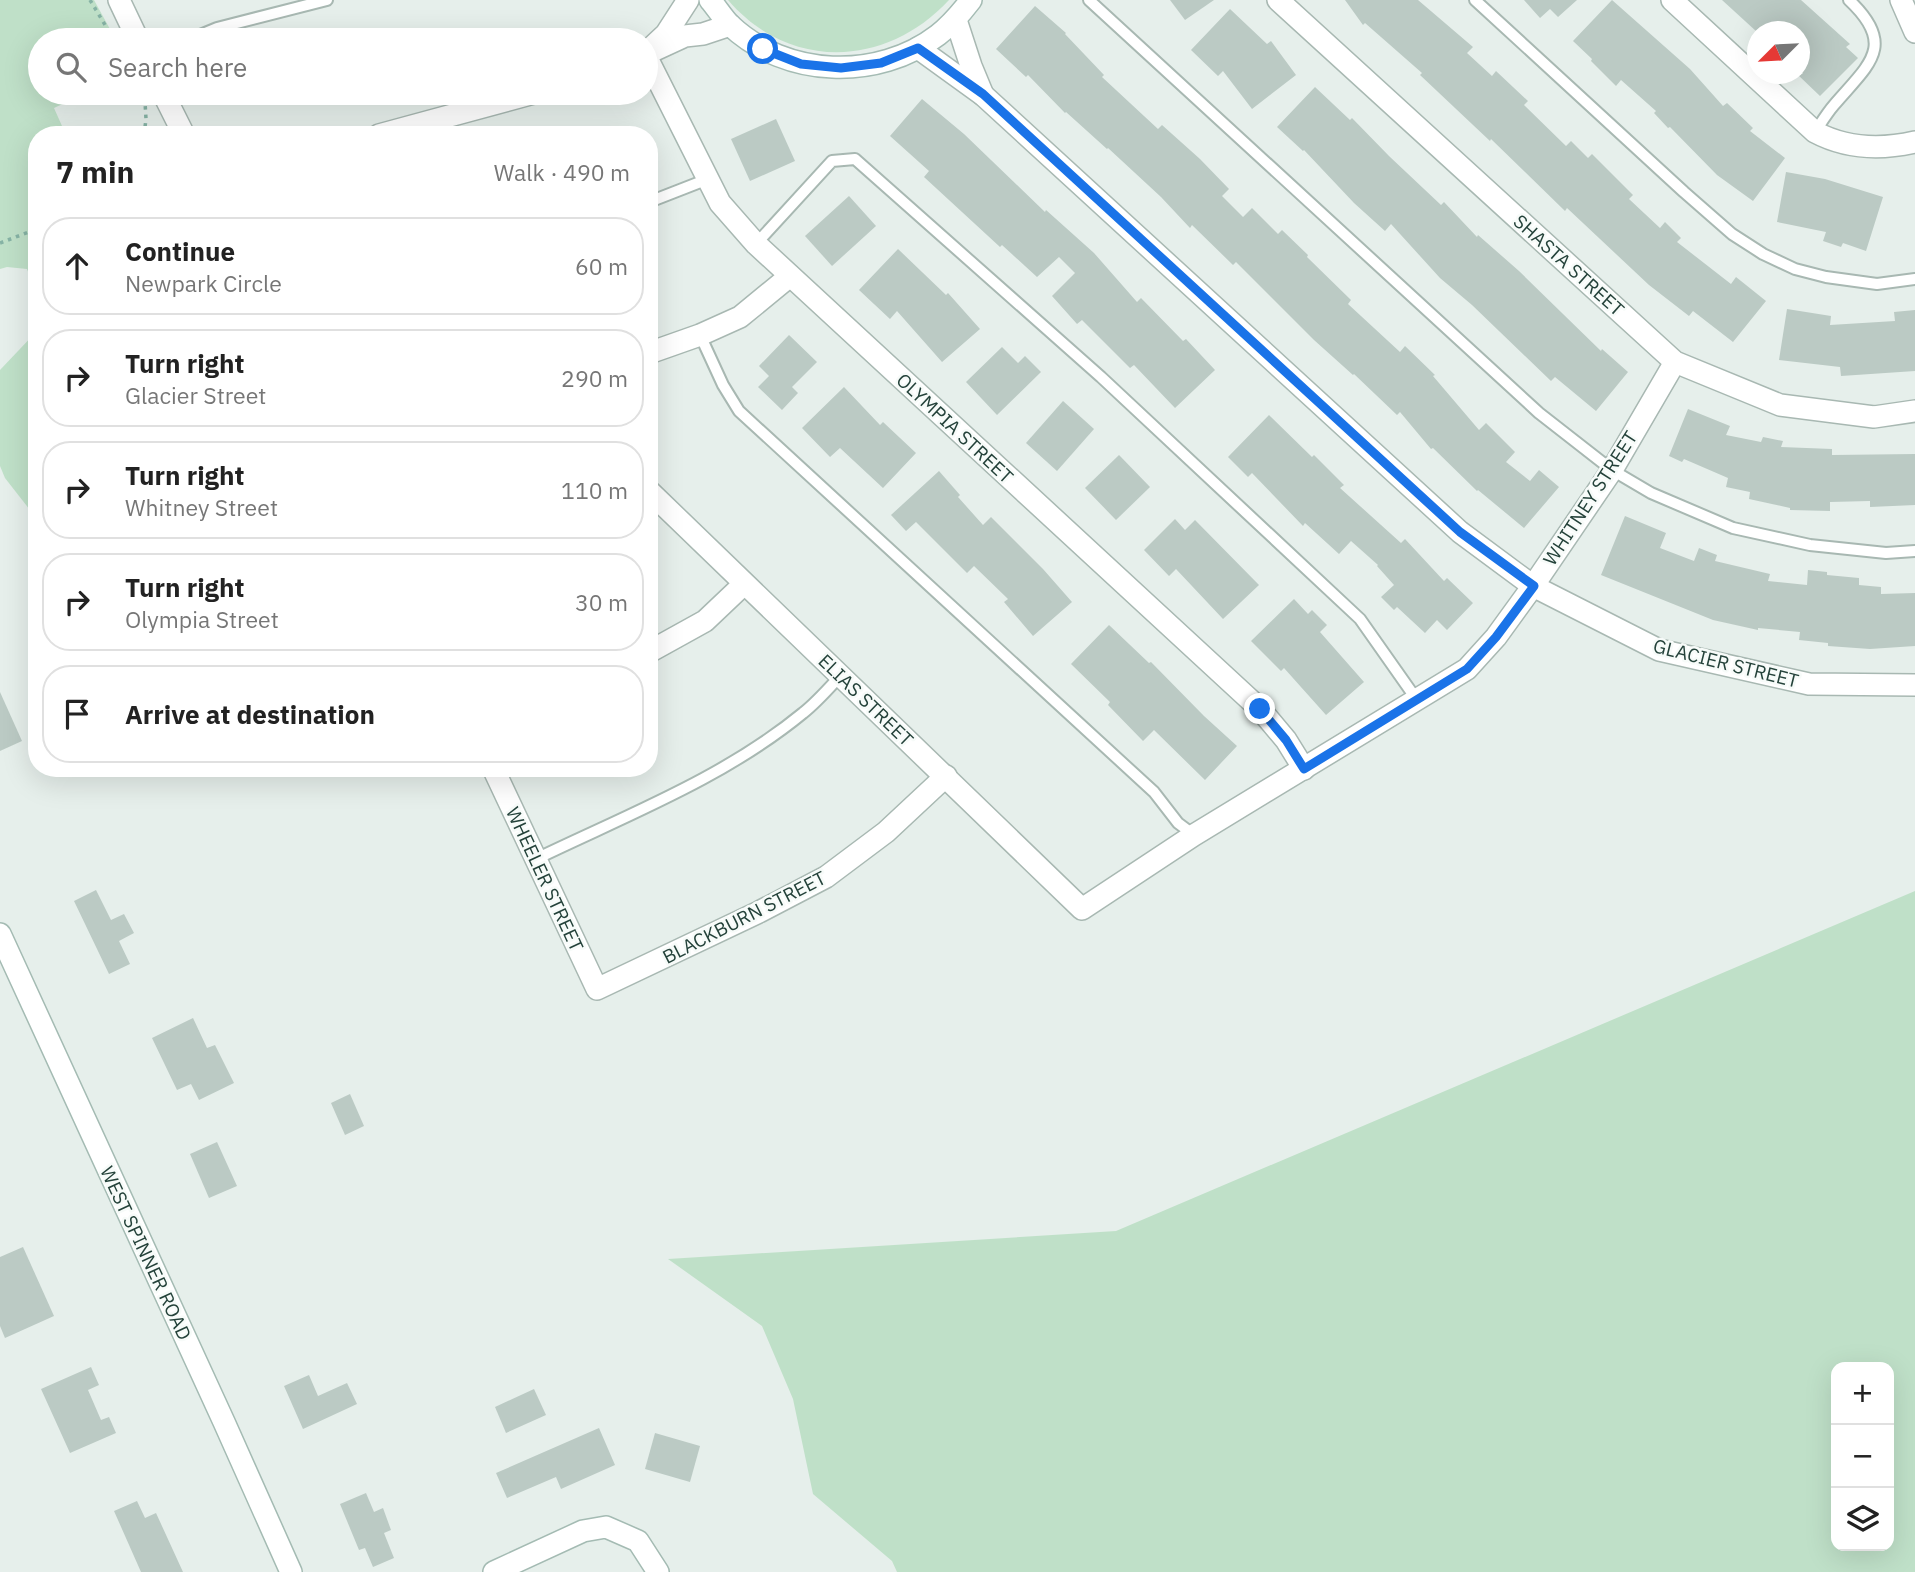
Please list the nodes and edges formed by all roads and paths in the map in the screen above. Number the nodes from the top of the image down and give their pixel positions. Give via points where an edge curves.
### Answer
1 (90, 0) edge
2 (119, 0) edge
3 (327, 0) edge
4 (688, 0) edge
5 (710, 0) edge
6 (971, 0) edge
7 (1089, 0) edge
8 (1278, 0) edge
9 (1475, 0) edge
10 (1672, 0) edge
11 (1849, 0) edge
12 (1901, 0) edge
13 (956, 20) junction
14 (730, 25) junction
15 (107, 28) edge
16 (132, 28) edge
17 (216, 28) edge
18 (1915, 32) edge
19 (658, 42) edge
20 (658, 48) edge
21 (918, 48) junction
22 (658, 78) edge
23 (983, 94) junction
24 (145, 105) edge
25 (169, 105) edge
26 (490, 105) edge
27 (145, 126) edge
28 (180, 126) edge
29 (412, 126) edge
30 (1815, 132) junction
31 (1915, 142) edge
32 (708, 179) junction
33 (658, 198) edge
34 (28, 232) edge
35 (0, 243) edge
36 (756, 244) junction
37 (790, 276) junction
38 (1915, 279) edge
39 (700, 335) junction
40 (658, 350) edge
41 (1675, 362) junction
42 (1915, 411) edge
43 (1612, 470) junction
44 (658, 500) edge
45 (1915, 551) edge
46 (744, 584) junction
47 (1534, 586) junction
48 (658, 647) edge
49 (841, 675) junction
50 (1915, 685) edge
51 (1417, 700) junction
52 (1304, 769) junction
53 (946, 776) junction
54 (497, 777) edge
55 (1194, 835) junction
56 (536, 859) junction
57 (1082, 909) joint
58 (0, 934) edge
59 (597, 989) joint
60 (291, 1572) edge
61 (494, 1572) edge
62 (658, 1572) edge

1 - 15 path
2 - 16 street
3 - 17 lane
4 - 19 street
5 - 14 street
6 - 13 street
7 - 43 lane via 1539,413
8 - 41 street, SHASTA STREET
9 - 38 lane via 1703,209 1763,254 1826,277 1877,284
10 - 30 street
11 - 30 lane via 1870,23 1876,41 1874,56
12 - 18 street
13 - 21 street
13 - 23 street, GLACIER STREET
14 - 20 street
14 - 21 street via 763,49 801,64 841,68 881,63
21 - 23 street, GLACIER STREET
22 - 32 street, OLYMPIA STREET
23 - 47 street, GLACIER STREET via 1460,532
24 - 27 path
25 - 28 street
26 - 29 street
30 - 31 street via 1858,147
32 - 33 lane
32 - 36 street, OLYMPIA STREET via 720,203
34 - 35 path
36 - 37 street, OLYMPIA STREET
36 - 51 lane via 832,161 855,159 1101,377 1360,619
37 - 39 street via 740,317
37 - 52 street, OLYMPIA STREET via 1260,709
39 - 40 street
39 - 55 lane via 739,411 1154,792 1178,823
41 - 42 street, SHASTA STREET via 1780,405 1874,417
41 - 43 street, WHITNEY STREET
43 - 45 lane via 1651,494 1733,528 1810,545 1886,553
43 - 47 street, WHITNEY STREET
44 - 46 street, ELIAS STREET
46 - 48 street via 705,621
46 - 49 street, ELIAS STREET
47 - 50 street, GLACIER STREET via 1659,650 1809,684
47 - 51 street, WHITNEY STREET via 1467,669
49 - 53 street, ELIAS STREET
49 - 56 lane via 806,712 715,774
51 - 52 street, WHITNEY STREET
52 - 55 street, WHITNEY STREET
53 - 57 street, ELIAS STREET
53 - 59 street, BLACKBURN STREET via 886,832 826,877
54 - 56 street, WHEELER STREET
55 - 57 street, WHITNEY STREET
56 - 59 street, WHEELER STREET
58 - 60 street, WEST SPINNER ROAD
61 - 62 street via 583,1531 606,1527 638,1541

